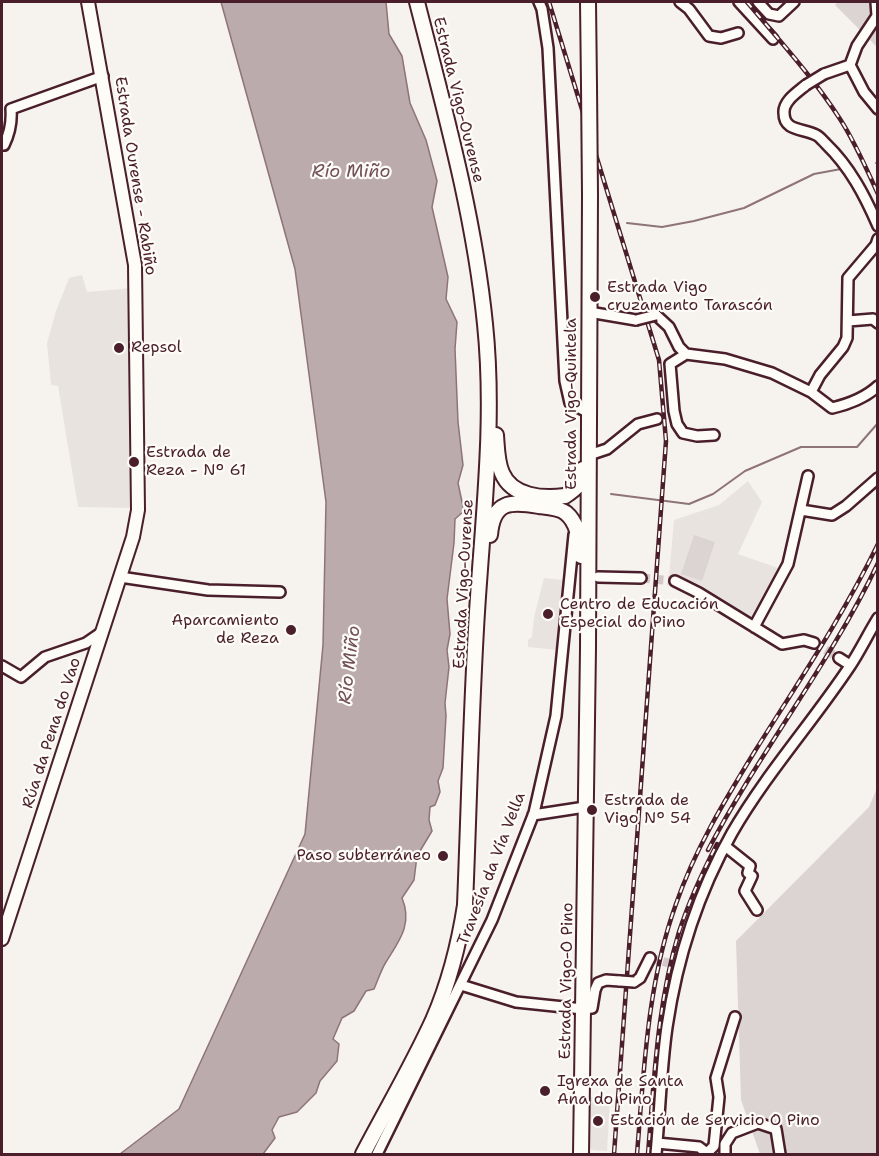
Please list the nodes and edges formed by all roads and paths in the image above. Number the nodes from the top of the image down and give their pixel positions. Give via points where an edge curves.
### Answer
1 (88, 2) edge
2 (417, 2) edge
3 (539, 2) edge
4 (680, 2) edge
5 (739, 2) edge
6 (758, 2) edge
7 (794, 2) edge
8 (876, 2) edge
9 (588, 5) edge
10 (738, 33) dead end
11 (773, 39) dead end
12 (850, 65) junction
13 (103, 76) junction
14 (878, 109) edge
15 (2, 145) edge
16 (878, 226) edge
17 (878, 239) edge
18 (590, 312) junction
19 (848, 321) junction
20 (878, 323) edge
21 (485, 326) junction
22 (686, 354) junction
23 (876, 388) edge
24 (810, 392) junction
25 (589, 412) junction
26 (657, 419) tunnel mouth
27 (714, 435) dead end
28 (589, 455) junction
29 (808, 476) dead end
30 (878, 478) edge
31 (801, 510) junction
32 (133, 537) joint
33 (580, 571) junction
34 (598, 577) junction
35 (120, 578) junction
36 (641, 578) tunnel mouth
37 (675, 581) tunnel mouth
38 (280, 592) dead end
39 (588, 600) junction
40 (878, 618) edge
41 (754, 627) junction
42 (102, 632) junction
43 (813, 643) tunnel mouth
44 (588, 648) junction
45 (838, 658) tunnel mouth
46 (850, 665) junction
47 (2, 666) edge
48 (474, 705) junction
49 (585, 807) junction
50 (533, 815) junction
51 (724, 846) junction
52 (757, 910) dead end
53 (2, 939) edge
54 (650, 958) dead end
55 (461, 985) junction
56 (583, 1009) junction
57 (735, 1017) dead end
58 (657, 1143) junction
59 (707, 1154) edge
60 (363, 1155) edge
61 (377, 1155) edge
62 (581, 1155) edge
63 (656, 1155) edge
64 (724, 1155) edge
65 (780, 1155) edge

1 - 13 main road, Estrada Ourense - Rabiño
2 - 21 highway, Estrada Vigo-Ourense via 460,171 476,248
3 - 25 street via 548,48 565,381 570,403
4 - 10 street via 709,36 721,38
5 - 11 street
6 - 7 street via 769,14 779,15
8 - 12 street via 877,16 857,46
9 - 18 highway, Estrada Vigo-Quintela, bridge
12 - 14 street
12 - 16 street, bridge via 806,85 787,102 784,113 787,124 815,134 840,158 866,198
13 - 15 street via 11,109 8,136
13 - 32 main road, Estrada Ourense - Rabiño via 135,265 138,510
17 - 19 street via 848,278
18 - 22 street, bridge via 636,320 656,315
18 - 25 highway, Estrada Vigo-Quintela
19 - 20 street via 873,319
19 - 24 street via 843,347
21 - 25 highway via 498,454 502,474 511,486 531,495 559,497 572,492 583,478 584,426
21 - 48 highway, Estrada Vigo-Ourense via 490,424
22 - 24 street via 725,359 772,373
22 - 27 street via 670,364 677,424 684,433
23 - 24 street via 832,408
25 - 28 highway, Estrada Vigo-Quintela
26 - 28 street via 638,424 607,449
28 - 33 highway, Estrada Vigo-Quintela
29 - 31 street
30 - 31 street via 832,515
31 - 41 street via 788,564
32 - 35 main road, Rúa da Pena do Vao
33 - 34 street
33 - 39 highway, Estrada Vigo-Quintela
33 - 44 highway
33 - 48 highway via 578,531 565,512 519,502 496,512 491,521
33 - 50 street, Travesía da Vía Vella via 556,716
34 - 36 street
34 - 39 street
35 - 38 street via 208,590
35 - 42 main road, Rúa da Pena do Vao
37 - 41 street
39 - 44 highway, Estrada Vigo-Quintela
40 - 46 street
41 - 43 street via 782,644 804,640
42 - 47 street via 86,643 45,657 21,677
42 - 53 main road, Rúa da Pena do Vao
44 - 49 highway, Estrada Vigo-Quintela
45 - 46 street
46 - 51 street
48 - 60 highway, Estrada Vigo-Ourense via 465,905 459,943 433,1020
49 - 50 street
49 - 56 highway, Estrada Vigo-O Pino
50 - 55 street, Travesía da Vía Vella via 492,920
51 - 52 street via 750,866 748,873 752,876 745,891
51 - 58 street via 692,920 680,966 667,1028
54 - 56 street, bridge via 634,982 598,983 592,1008
55 - 56 street via 516,1002
55 - 61 street, Travesía da Vía Vella
56 - 62 highway, Estrada Vigo-O Pino
57 - 59 street via 716,1078 719,1097 714,1146
58 - 59 street via 699,1147
58 - 63 street
64 - 65 street via 732,1133 758,1123 776,1129

